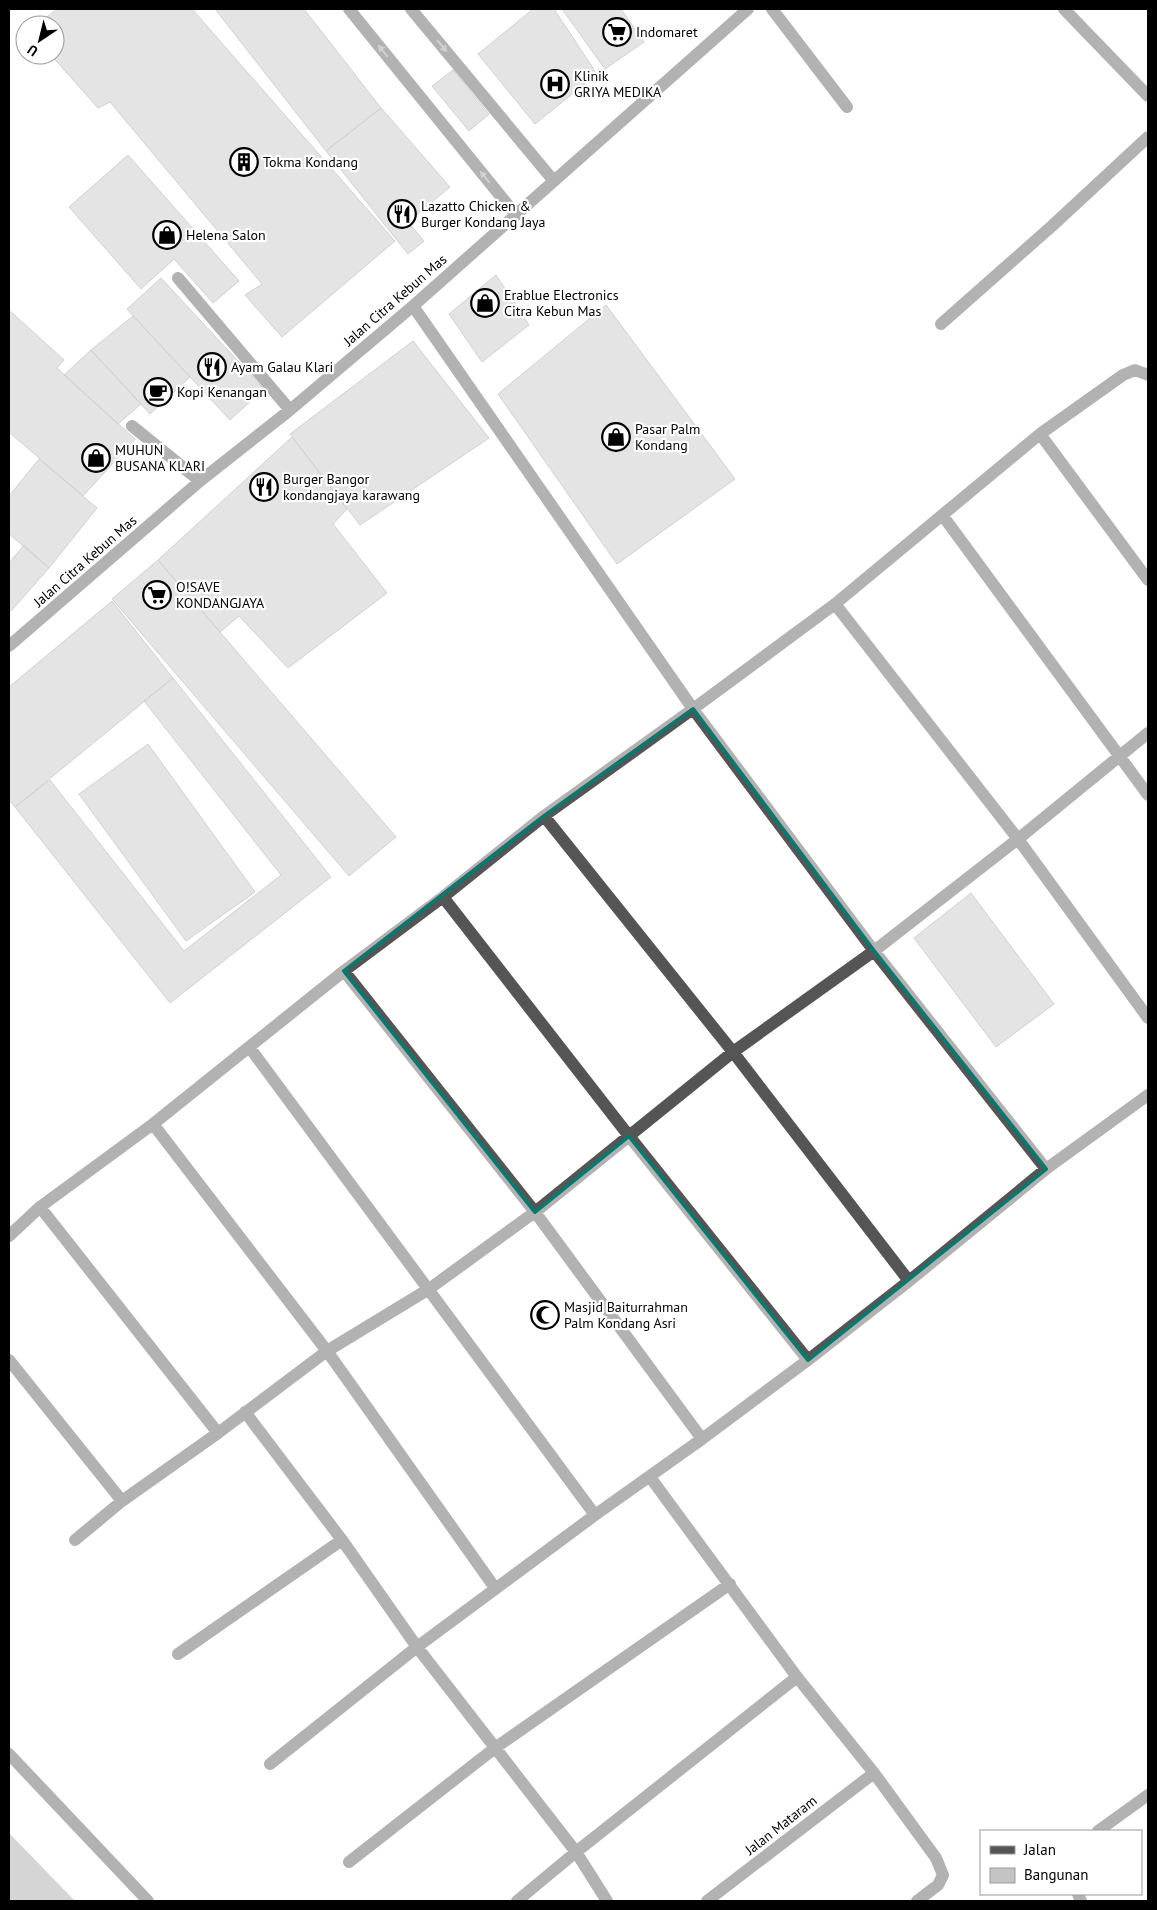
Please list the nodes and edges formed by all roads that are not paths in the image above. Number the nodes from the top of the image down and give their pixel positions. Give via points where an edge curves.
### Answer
1 (349, 9) edge
2 (411, 9) edge
3 (748, 9) edge
4 (772, 9) edge
5 (1064, 9) edge
6 (1148, 96) edge
7 (847, 107) dead end
8 (1148, 137) edge
9 (553, 180) junction
10 (516, 215) junction
11 (178, 278) dead end
12 (413, 306) junction
13 (941, 324) dead end
14 (1148, 375) edge
15 (290, 410) junction
16 (132, 426) dead end
17 (1040, 434) junction
18 (200, 481) junction
19 (943, 516) junction
20 (1148, 580) edge
21 (835, 604) junction
22 (9, 646) edge
23 (693, 709) junction
24 (1148, 733) edge
25 (1120, 755) junction
26 (1148, 795) edge
27 (544, 816) junction
28 (1018, 839) junction
29 (443, 897) junction
30 (874, 951) junction
31 (344, 971) junction
32 (1148, 1018) edge
33 (250, 1048) junction
34 (733, 1052) junction
35 (1148, 1094) edge
36 (153, 1124) junction
37 (629, 1136) junction
38 (1046, 1169) junction
39 (40, 1207) junction
40 (536, 1212) junction
41 (9, 1236) edge
42 (909, 1281) junction
43 (429, 1289) junction
44 (327, 1351) junction
45 (9, 1360) edge
46 (808, 1360) junction
47 (245, 1412) junction
48 (218, 1432) junction
49 (702, 1439) junction
50 (650, 1477) junction
51 (122, 1501) junction
52 (595, 1515) junction
53 (75, 1540) dead end
54 (342, 1540) junction
55 (730, 1584) junction
56 (495, 1588) junction
57 (417, 1647) junction
58 (178, 1654) dead end
59 (797, 1677) junction
60 (495, 1748) junction
61 (9, 1754) edge
62 (270, 1764) dead end
63 (874, 1773) junction
64 (1148, 1795) edge
65 (1099, 1830) edge
66 (576, 1852) junction
67 (349, 1862) dead end
68 (148, 1901) edge
69 (517, 1901) edge
70 (607, 1901) edge
71 (707, 1901) edge
72 (917, 1901) edge

10 -> 1 street
2 -> 9 street
3 - 9 street, Jalan Citra Kebun Mas
4 - 7 street
5 - 6 street
8 - 13 street
9 - 10 street, Jalan Citra Kebun Mas
10 - 12 street, Jalan Citra Kebun Mas
11 - 15 street
12 - 15 street, Jalan Citra Kebun Mas
12 - 23 street
14 - 17 street via 1135,370 1123,375
15 - 18 street, Jalan Citra Kebun Mas
16 - 18 street
17 - 19 street
17 - 20 street
18 - 22 street, Jalan Citra Kebun Mas
19 - 21 street
19 - 25 street
21 - 23 street
21 - 28 street
23 - 27 street
23 - 30 street
24 - 25 street
25 - 26 street
25 - 28 street
27 - 29 street
27 - 34 street
28 - 30 street
28 - 32 street
29 - 31 street
29 - 37 street
30 - 34 street
30 - 38 street
31 - 33 street
31 - 40 street
33 - 36 street
33 - 43 street
34 - 37 street
34 - 42 street
35 - 38 street
36 - 39 street
36 - 44 street
37 - 40 street
37 - 46 street
38 - 42 street
39 - 41 street
39 - 48 street
40 - 43 street
40 - 49 street
42 - 46 street
43 - 44 street
43 - 52 street
44 - 47 street
44 - 56 street
45 - 51 street
46 - 49 street
47 - 48 street
47 - 54 street
48 - 51 street
49 - 50 street
50 - 52 street
50 - 55 street
51 - 53 street
52 - 56 street
54 - 57 street
54 - 58 street
55 - 59 street
55 - 60 street
56 - 57 street
57 - 60 street
57 - 62 street
59 - 63 street
59 - 66 street
60 - 66 street
60 - 67 street
61 - 68 street
63 - 71 street, Jalan Mataram
63 - 72 street via 936,1858 943,1874 938,1885
64 - 65 street
66 - 69 street
66 - 70 street

